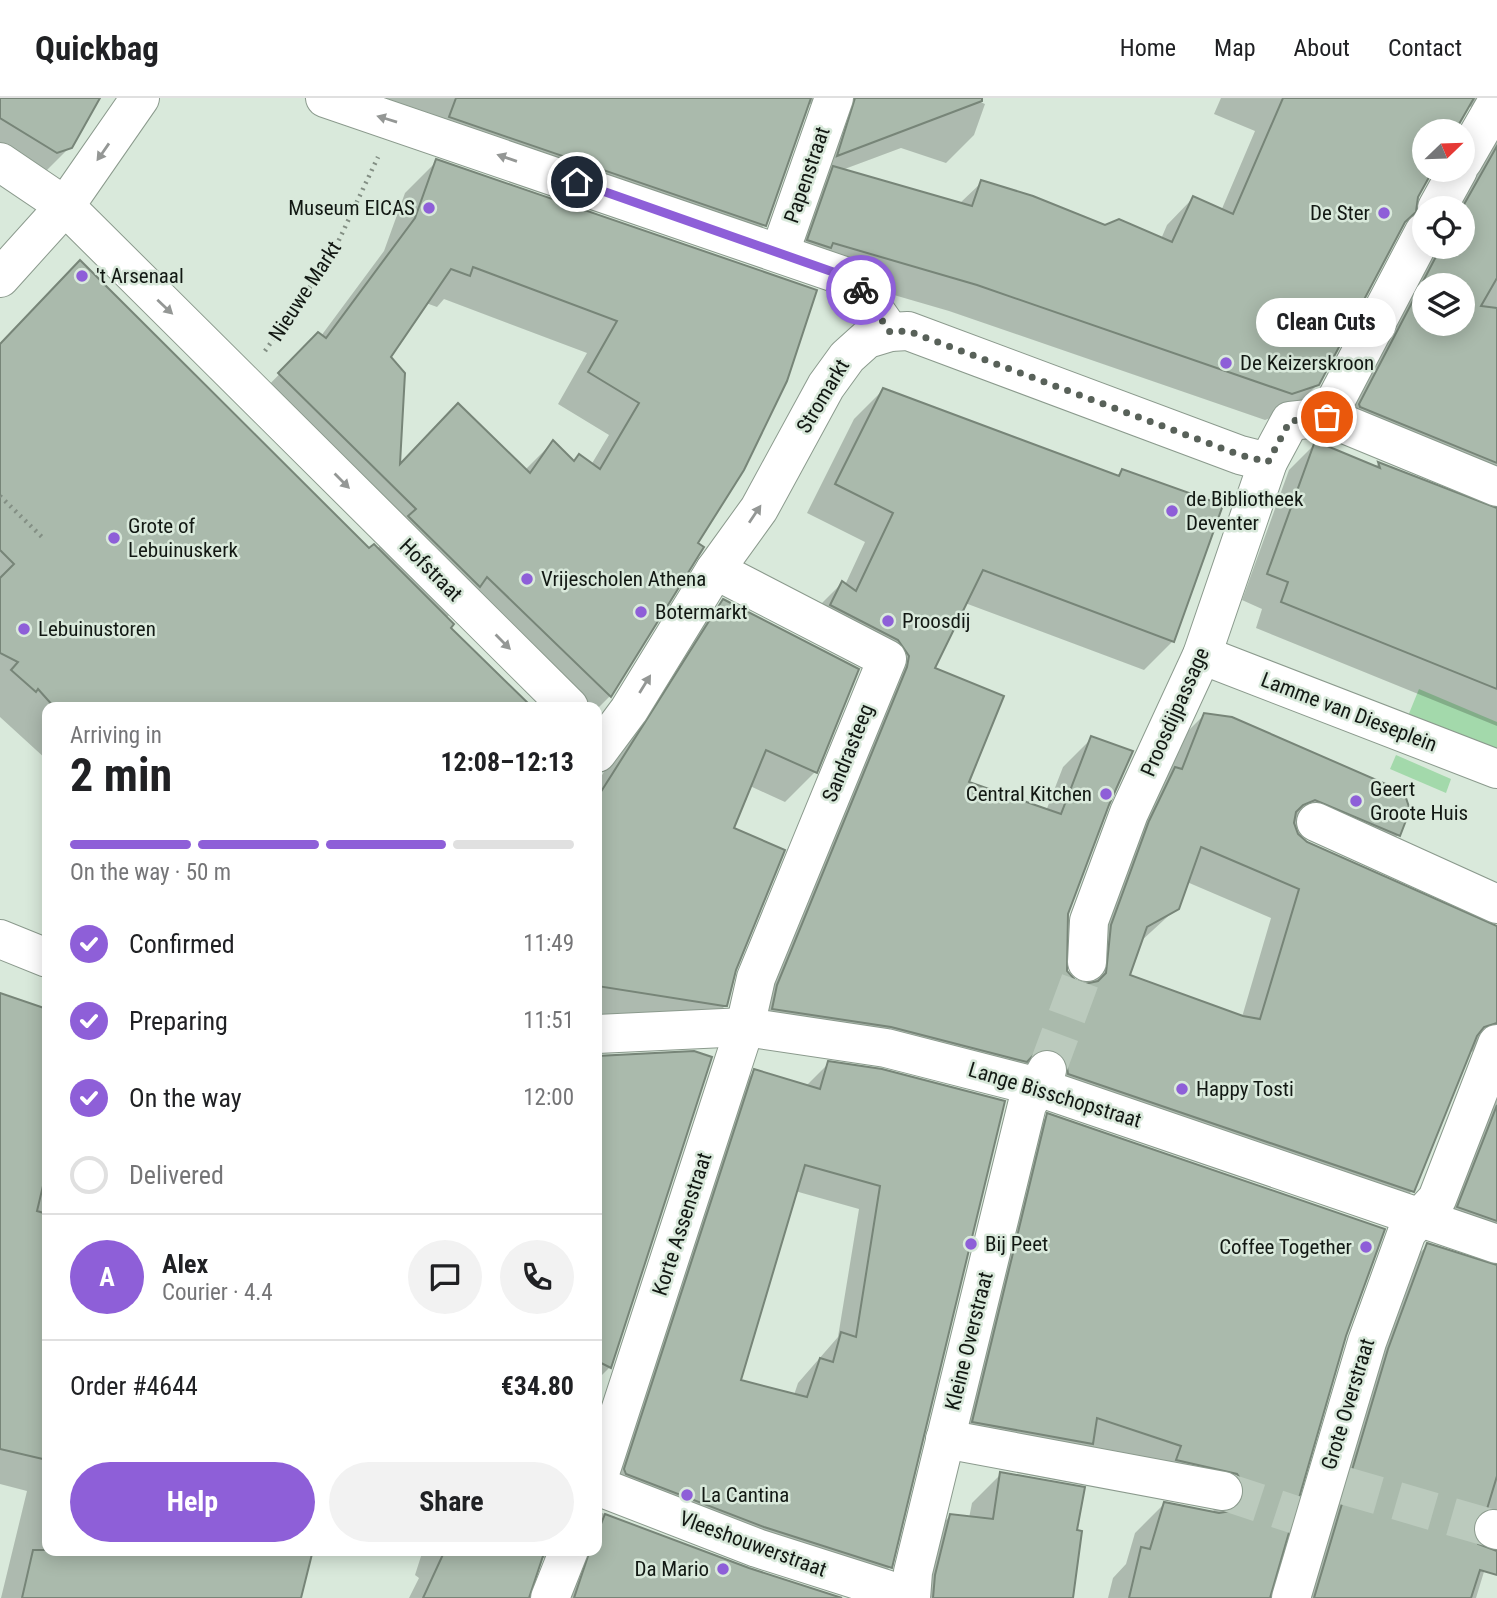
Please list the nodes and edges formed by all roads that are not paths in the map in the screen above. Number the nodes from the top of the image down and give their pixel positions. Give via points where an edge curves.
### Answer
1 (140, 98) edge
2 (325, 98) edge
3 (834, 98) edge
4 (1497, 102) edge
5 (1475, 141) edge
6 (0, 162) edge
7 (65, 206) junction
8 (780, 252) junction
9 (1412, 255) edge
10 (0, 278) edge
11 (890, 332) junction
12 (1327, 417) junction
13 (1268, 462) junction
14 (1497, 487) edge
15 (715, 570) junction
16 (1202, 655) junction
17 (564, 702) edge
18 (602, 738) edge
19 (1497, 769) edge
20 (1316, 822) dead end
21 (1497, 904) edge
22 (2, 944) edge
23 (42, 956) edge
24 (1087, 962) tunnel mouth
25 (745, 1027) junction
26 (602, 1034) edge
27 (1497, 1044) edge
28 (1042, 1078) junction
29 (1422, 1218) junction
30 (1497, 1244) edge
31 (608, 1411) edge
32 (945, 1439) junction
33 (602, 1451) edge
34 (602, 1486) edge
35 (1223, 1491) tunnel mouth
36 (567, 1556) edge
37 (911, 1597) edge
38 (550, 1598) edge
39 (1291, 1598) edge

1 -> 7 street
8 -> 2 street
3 - 8 street, Papenstraat
4 - 5 street
6 - 7 street
7 - 10 street
7 -> 17 street, Hofstraat
8 - 11 street via 853,279
9 - 12 street
11 - 13 street via 908,331
15 -> 11 street, Stromarkt via 760,509 846,357 867,339
12 - 13 street via 1290,421
12 - 14 street
13 - 16 street, Proosdijpassage
18 -> 15 street, Stromarkt via 629,710
15 - 25 street, Sandrasteeg via 887,659 756,978
16 - 19 street, Lamme van Dieseplein
16 - 24 street, Proosdijpassage via 1129,813 1089,921
20 - 21 street
22 - 23 street
25 - 26 street, Lange Bisschopstraat
25 - 28 street, Lange Bisschopstraat
25 - 31 street, Korte Assenstraat
27 - 29 street, Grote Overstraat via 1437,1199
28 - 29 street, Lange Bisschopstraat
28 - 32 street, Kleine Overstraat via 1027,1105
29 - 30 street, Lange Bisschopstraat
29 - 39 street, Grote Overstraat via 1407,1232 1367,1342 1334,1483
31 - 33 street, Korte Assenstraat
32 - 35 street
32 - 37 street, Kleine Overstraat
34 - 37 street, Vleeshouwerstraat via 757,1548
36 - 38 street

